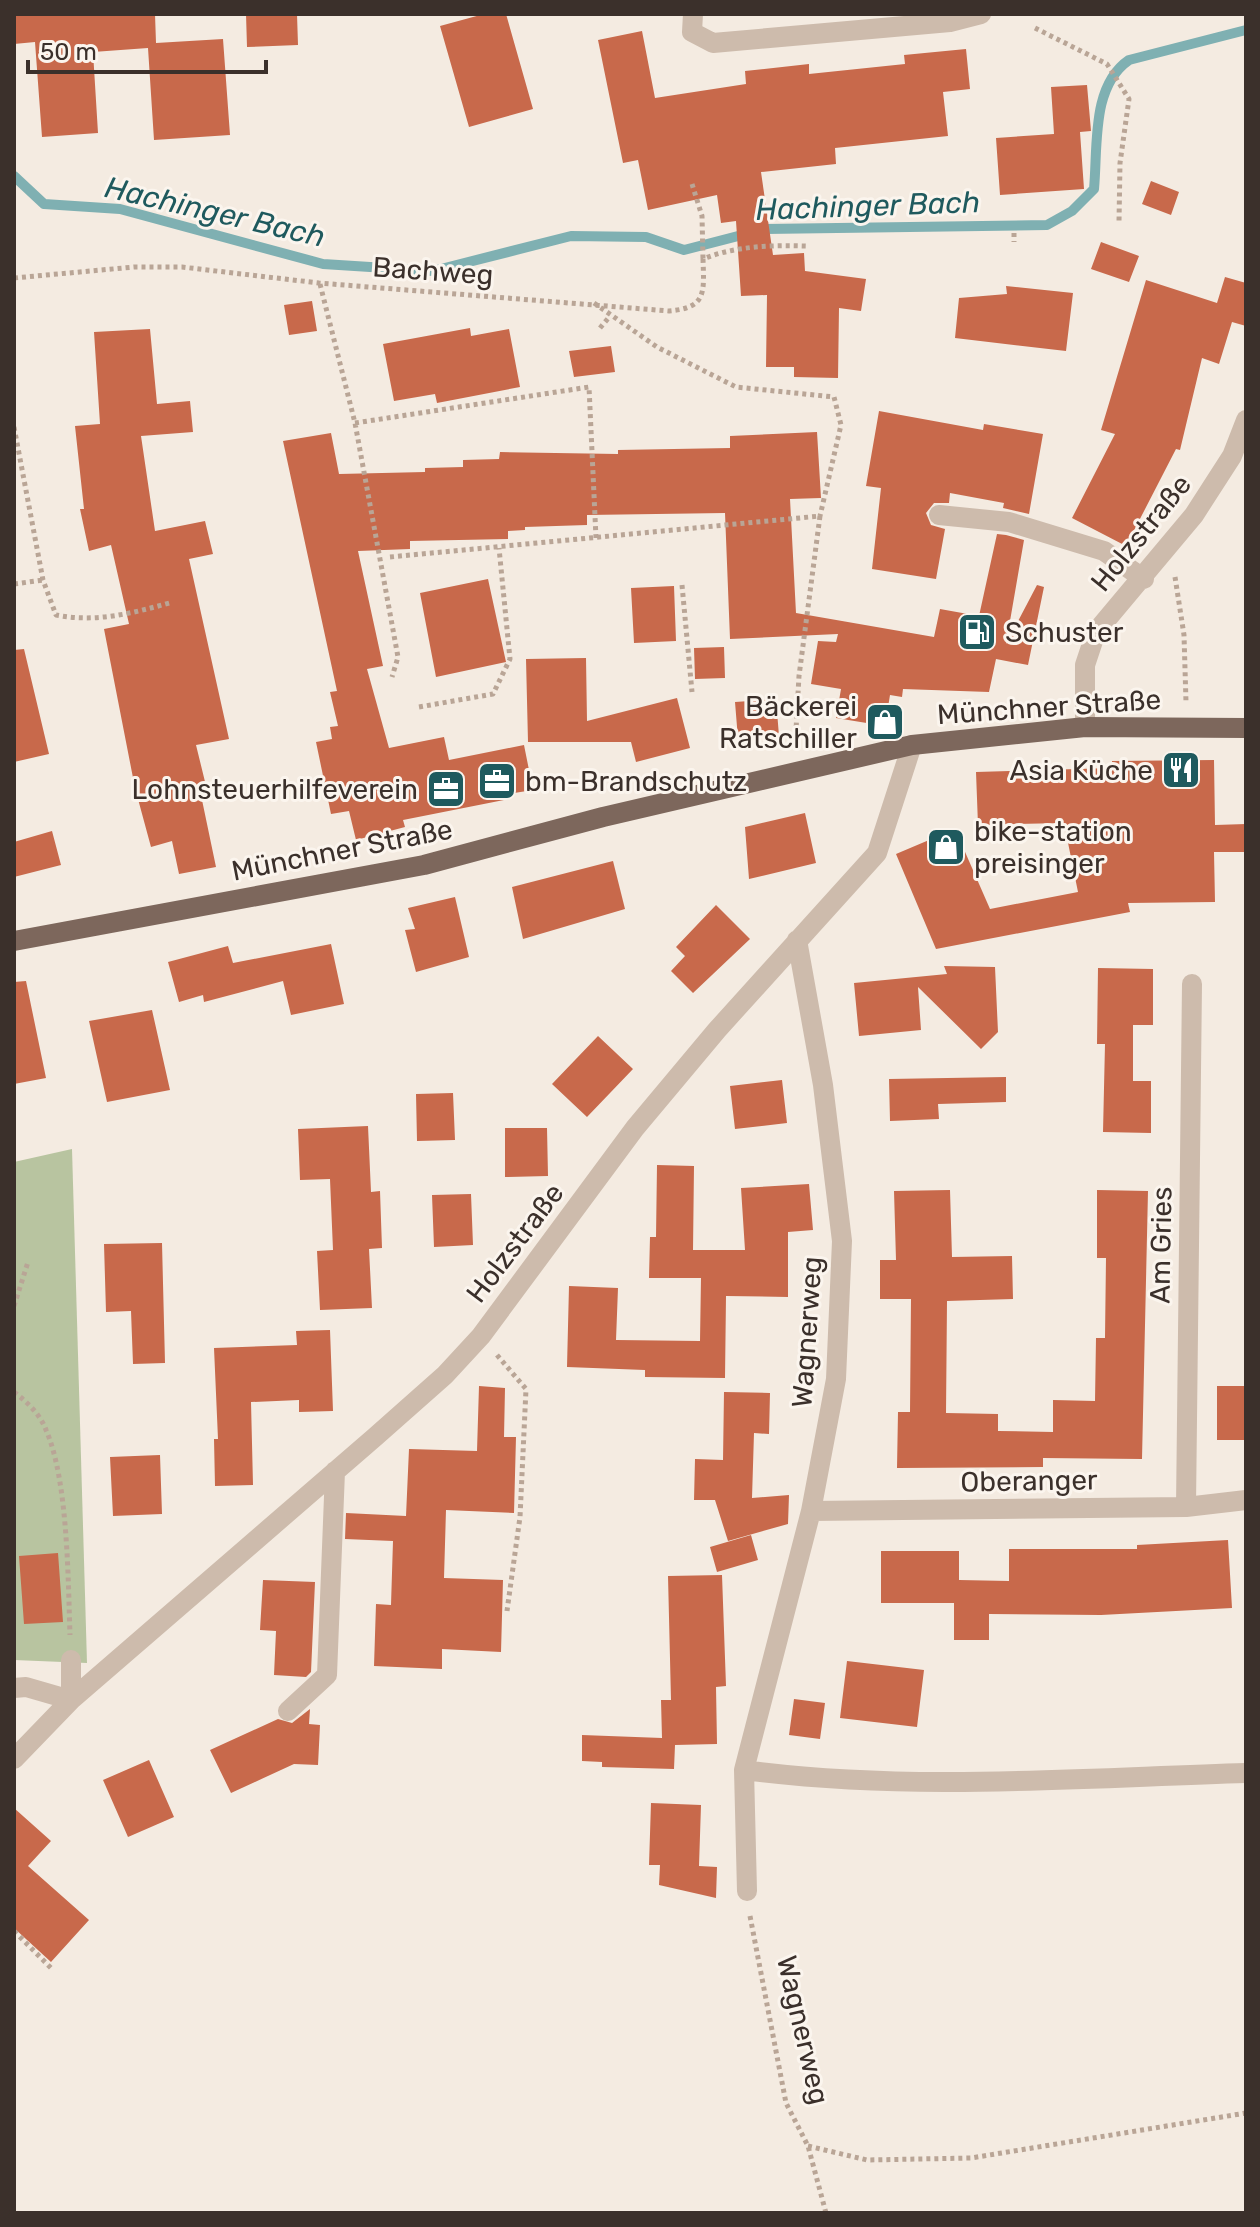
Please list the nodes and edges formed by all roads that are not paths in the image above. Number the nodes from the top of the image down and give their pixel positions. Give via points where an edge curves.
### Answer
1 (693, 14) edge
2 (981, 14) edge
3 (1246, 420) edge
4 (939, 515) dead end
5 (1144, 579) junction
6 (1085, 727) junction
7 (1246, 728) edge
8 (912, 745) junction
9 (797, 940) junction
10 (14, 941) edge
11 (1192, 984) dead end
12 (335, 1471) junction
13 (1246, 1500) edge
14 (1186, 1507) junction
15 (811, 1511) junction
16 (71, 1660) road end
17 (14, 1688) edge
18 (71, 1700) junction
19 (288, 1711) dead end
20 (14, 1759) edge
21 (744, 1770) junction
22 (1246, 1773) edge
23 (747, 1891) road end

1 - 2 street via 692,32 713,43 950,22
3 - 5 street, Holzstraße via 1213,490
4 - 5 street via 1009,522 1104,551
5 - 6 street, Holzstraße via 1096,632 1085,665
6 - 7 main road, Münchner Straße
6 - 8 main road, Münchner Straße
8 - 9 street, Holzstraße via 877,853
8 - 10 main road, Münchner Straße via 424,865
9 - 12 street, Holzstraße via 635,1128 481,1336 445,1375
9 - 15 street, Wagnerweg via 823,1085 842,1241 836,1379
11 - 14 street, Am Gries
12 - 18 street, Holzstraße
12 - 19 street via 327,1675
13 - 14 street, Oberanger
14 - 15 street, Oberanger
15 - 21 street, Wagnerweg
16 - 18 street
17 - 18 street
18 - 20 street, Holzstraße
21 - 22 street via 918,1785
21 - 23 street, Wagnerweg

